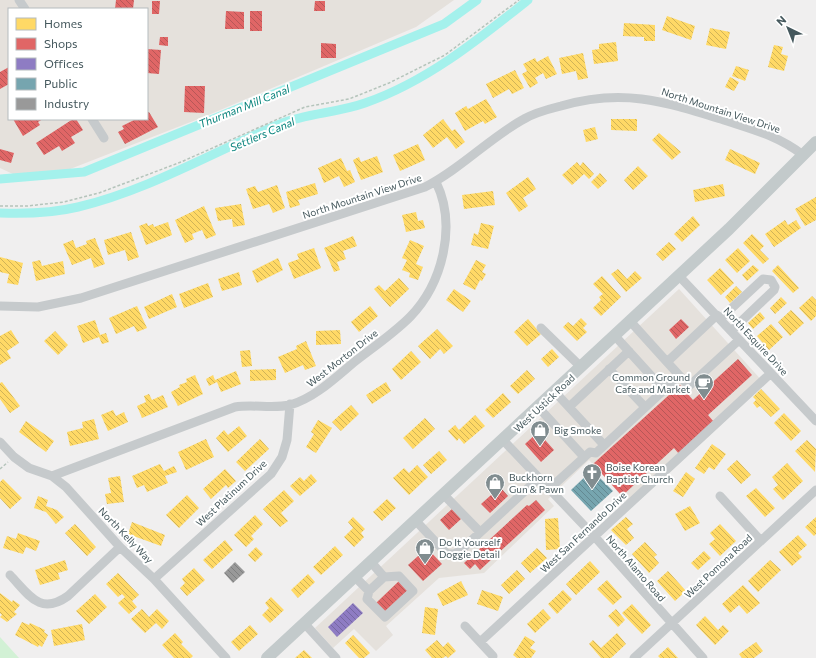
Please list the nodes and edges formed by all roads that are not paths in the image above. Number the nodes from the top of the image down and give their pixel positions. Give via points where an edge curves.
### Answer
1 (93, 120) edge
2 (104, 138) dead end
3 (816, 142) edge
4 (803, 155) junction
5 (436, 182) junction
6 (679, 276) junction
7 (0, 306) edge
8 (718, 317) junction
9 (630, 322) junction
10 (541, 328) dead end
11 (731, 331) junction
12 (615, 336) junction
13 (740, 340) junction
14 (629, 351) junction
15 (667, 362) junction
16 (581, 367) junction
17 (609, 369) junction
18 (771, 373) junction
19 (680, 376) junction
20 (664, 390) junction
21 (555, 392) junction
22 (290, 404) junction
23 (569, 407) junction
24 (645, 407) junction
25 (538, 408) junction
26 (816, 421) edge
27 (503, 440) junction
28 (0, 442) edge
29 (604, 445) junction
30 (584, 457) junction
31 (52, 476) junction
32 (539, 478) junction
33 (549, 489) junction
34 (816, 490) edge
35 (444, 494) junction
36 (720, 496) dead end
37 (416, 521) junction
38 (480, 532) junction
39 (595, 537) junction
40 (761, 541) junction
41 (120, 547) junction
42 (371, 562) junction
43 (10, 575) dead end
44 (355, 577) junction
45 (384, 577) junction
46 (154, 579) junction
47 (369, 591) junction
48 (304, 624) junction
49 (671, 624) junction
50 (465, 626) dead end
51 (480, 642) junction
52 (493, 656) dead end
53 (226, 658) edge
54 (267, 658) edge
55 (336, 658) edge
56 (634, 658) edge
57 (703, 658) edge

1 - 2 street
3 - 4 main road, West Ustick Road
4 - 5 street, North Mountain View Drive via 769,134 669,103 627,97 600,98 570,103 525,118
4 - 6 main road, West Ustick Road
5 - 7 street, North Mountain View Drive via 81,298 38,307
5 - 22 street, West Morton Drive via 445,206 445,241 440,267 429,293 410,317 318,392
6 - 8 street, North Esquire Drive
6 - 9 main road, West Ustick Road
8 - 11 street, North Esquire Drive
8 - 11 street via 763,279 770,280 775,287 774,290
8 - 15 street
9 - 12 main road, West Ustick Road
9 - 15 street
10 - 16 street
11 - 13 street, North Esquire Drive
12 - 14 street
12 - 16 main road, West Ustick Road
13 - 18 street, North Esquire Drive
13 - 19 street via 689,386
14 - 17 street
14 - 20 street
15 - 19 street
16 - 21 main road, West Ustick Road
17 - 23 street
17 - 24 street
18 - 26 street, North Esquire Drive
18 - 39 street, West San Fernando Drive
19 - 20 street
20 - 24 street
21 - 23 street
21 - 25 main road, West Ustick Road
22 - 31 street, West Morton Drive via 272,407 235,407
22 - 46 street, West Platinum Drive via 282,457 271,474
23 - 29 street
24 - 29 street
25 - 27 main road, West Ustick Road
25 - 30 street
27 - 32 street, North Alamo Road
27 - 35 main road, West Ustick Road
28 - 31 street, North Kelly Way via 14,457 30,468
29 - 30 street
30 - 33 street
31 - 41 street, North Kelly Way via 66,487
32 - 33 street, North Alamo Road
32 - 38 street
33 - 39 street, North Alamo Road
34 - 40 street, West Pomona Road
35 - 37 main road, West Ustick Road
35 - 38 street
36 - 40 street
37 - 38 street via 447,554 460,551
37 - 42 main road, West Ustick Road
39 - 49 street, North Alamo Road
39 - 51 street, West San Fernando Drive
40 - 49 street, West Pomona Road
41 - 43 street via 68,596 50,605 41,604 33,599
41 - 46 street, North Kelly Way
42 - 44 main road, West Ustick Road
42 - 45 street
44 - 47 street
44 - 48 main road, West Ustick Road
45 - 47 street
45 - 47 street via 399,576 413,591 385,617 367,599
46 - 53 street, North Kelly Way
48 - 54 main road, West Ustick Road
48 - 55 street
49 - 56 street, West Pomona Road
49 - 57 street, North Alamo Road
50 - 51 street
51 - 52 street

